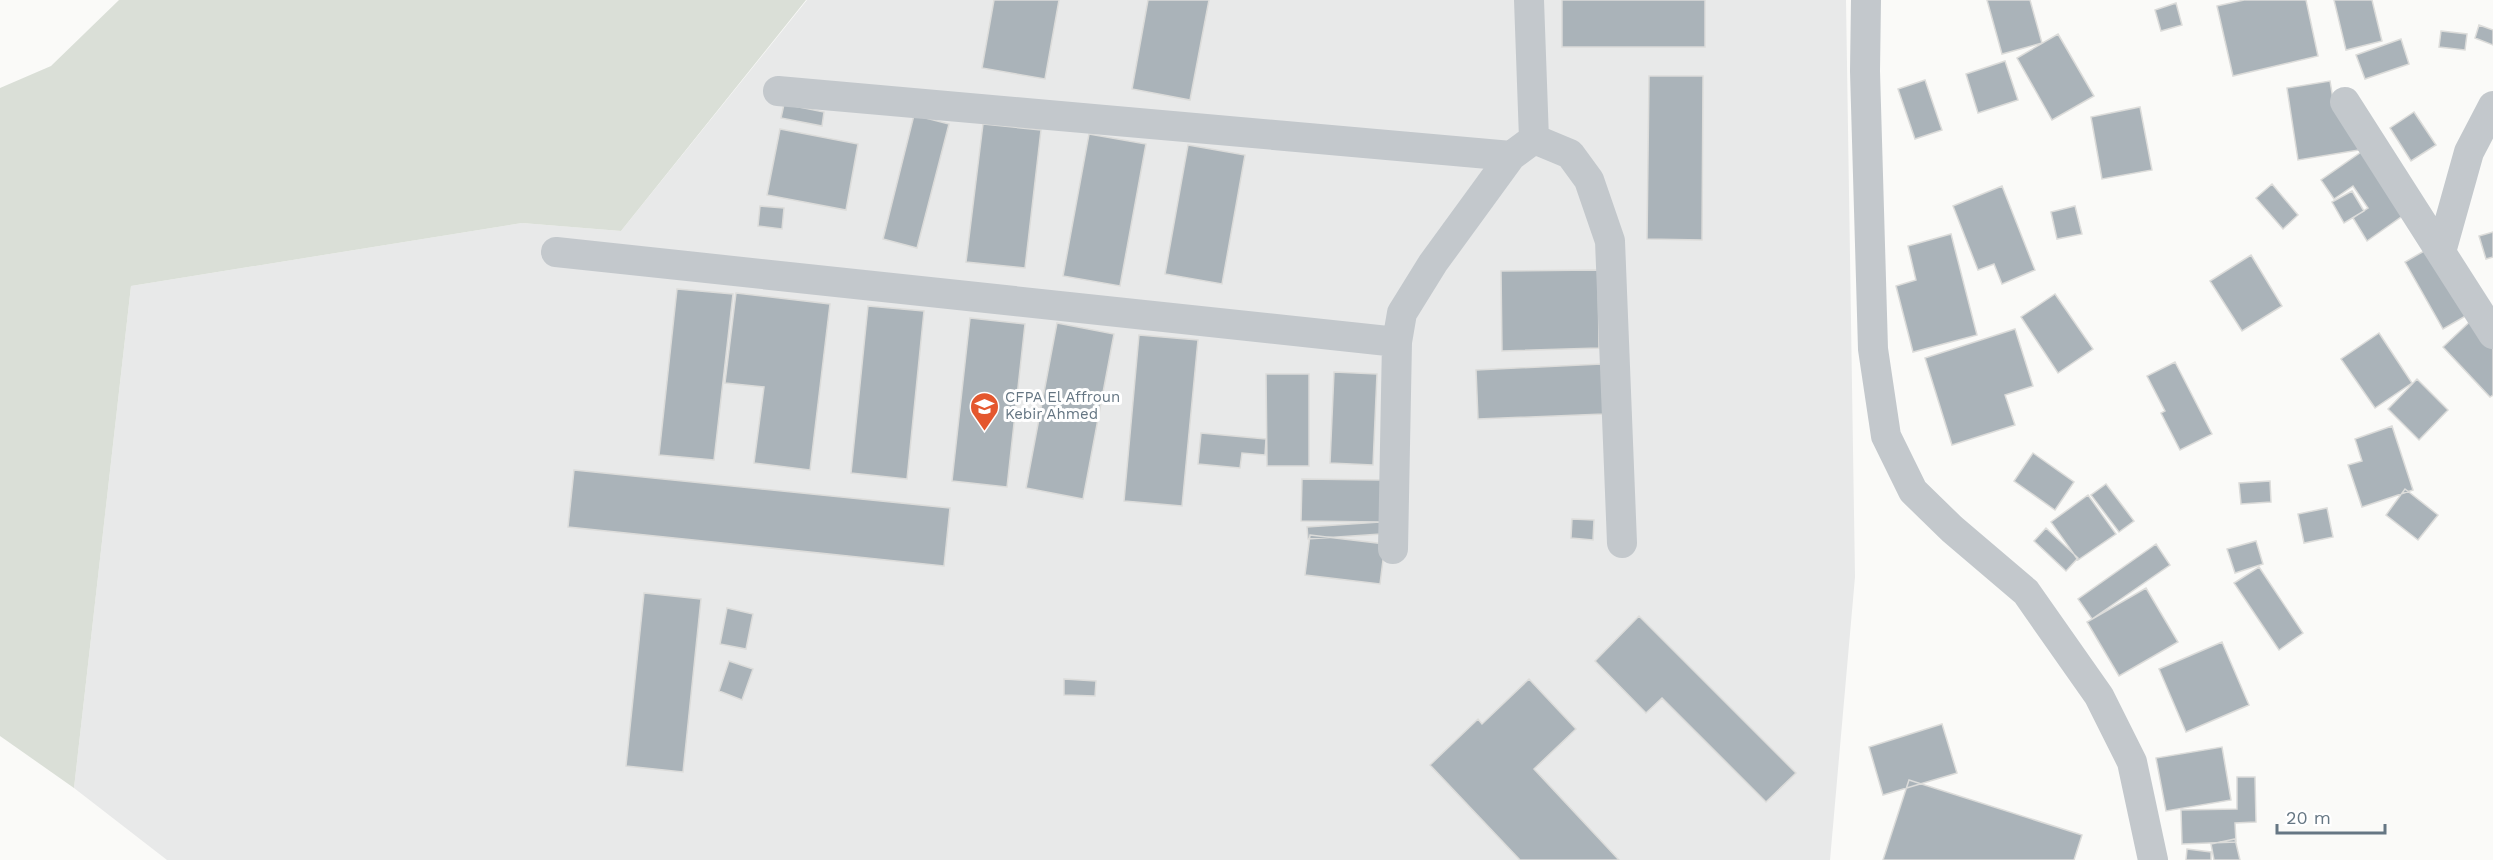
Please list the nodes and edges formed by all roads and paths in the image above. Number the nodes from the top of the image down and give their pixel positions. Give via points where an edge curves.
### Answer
1 (1529, 0) edge
2 (1866, 0) edge
3 (778, 90) dead end
4 (2345, 102) dead end
5 (2493, 106) edge
6 (1523, 148) junction
7 (556, 252) dead end
8 (2441, 252) junction
9 (2493, 334) edge
10 (1397, 342) junction
11 (1622, 543) dead end
12 (1393, 549) dead end
13 (2153, 860) edge

1 - 6 street
2 - 13 street via 1873,349 1886,436 1913,491 2026,592 2098,696 2132,762
3 - 6 street
4 - 8 street
5 - 8 street via 2469,152
6 - 10 street via 1433,263 1402,313
6 - 11 street via 1570,154 1589,180 1610,241
7 - 10 street
8 - 9 street
10 - 12 street

